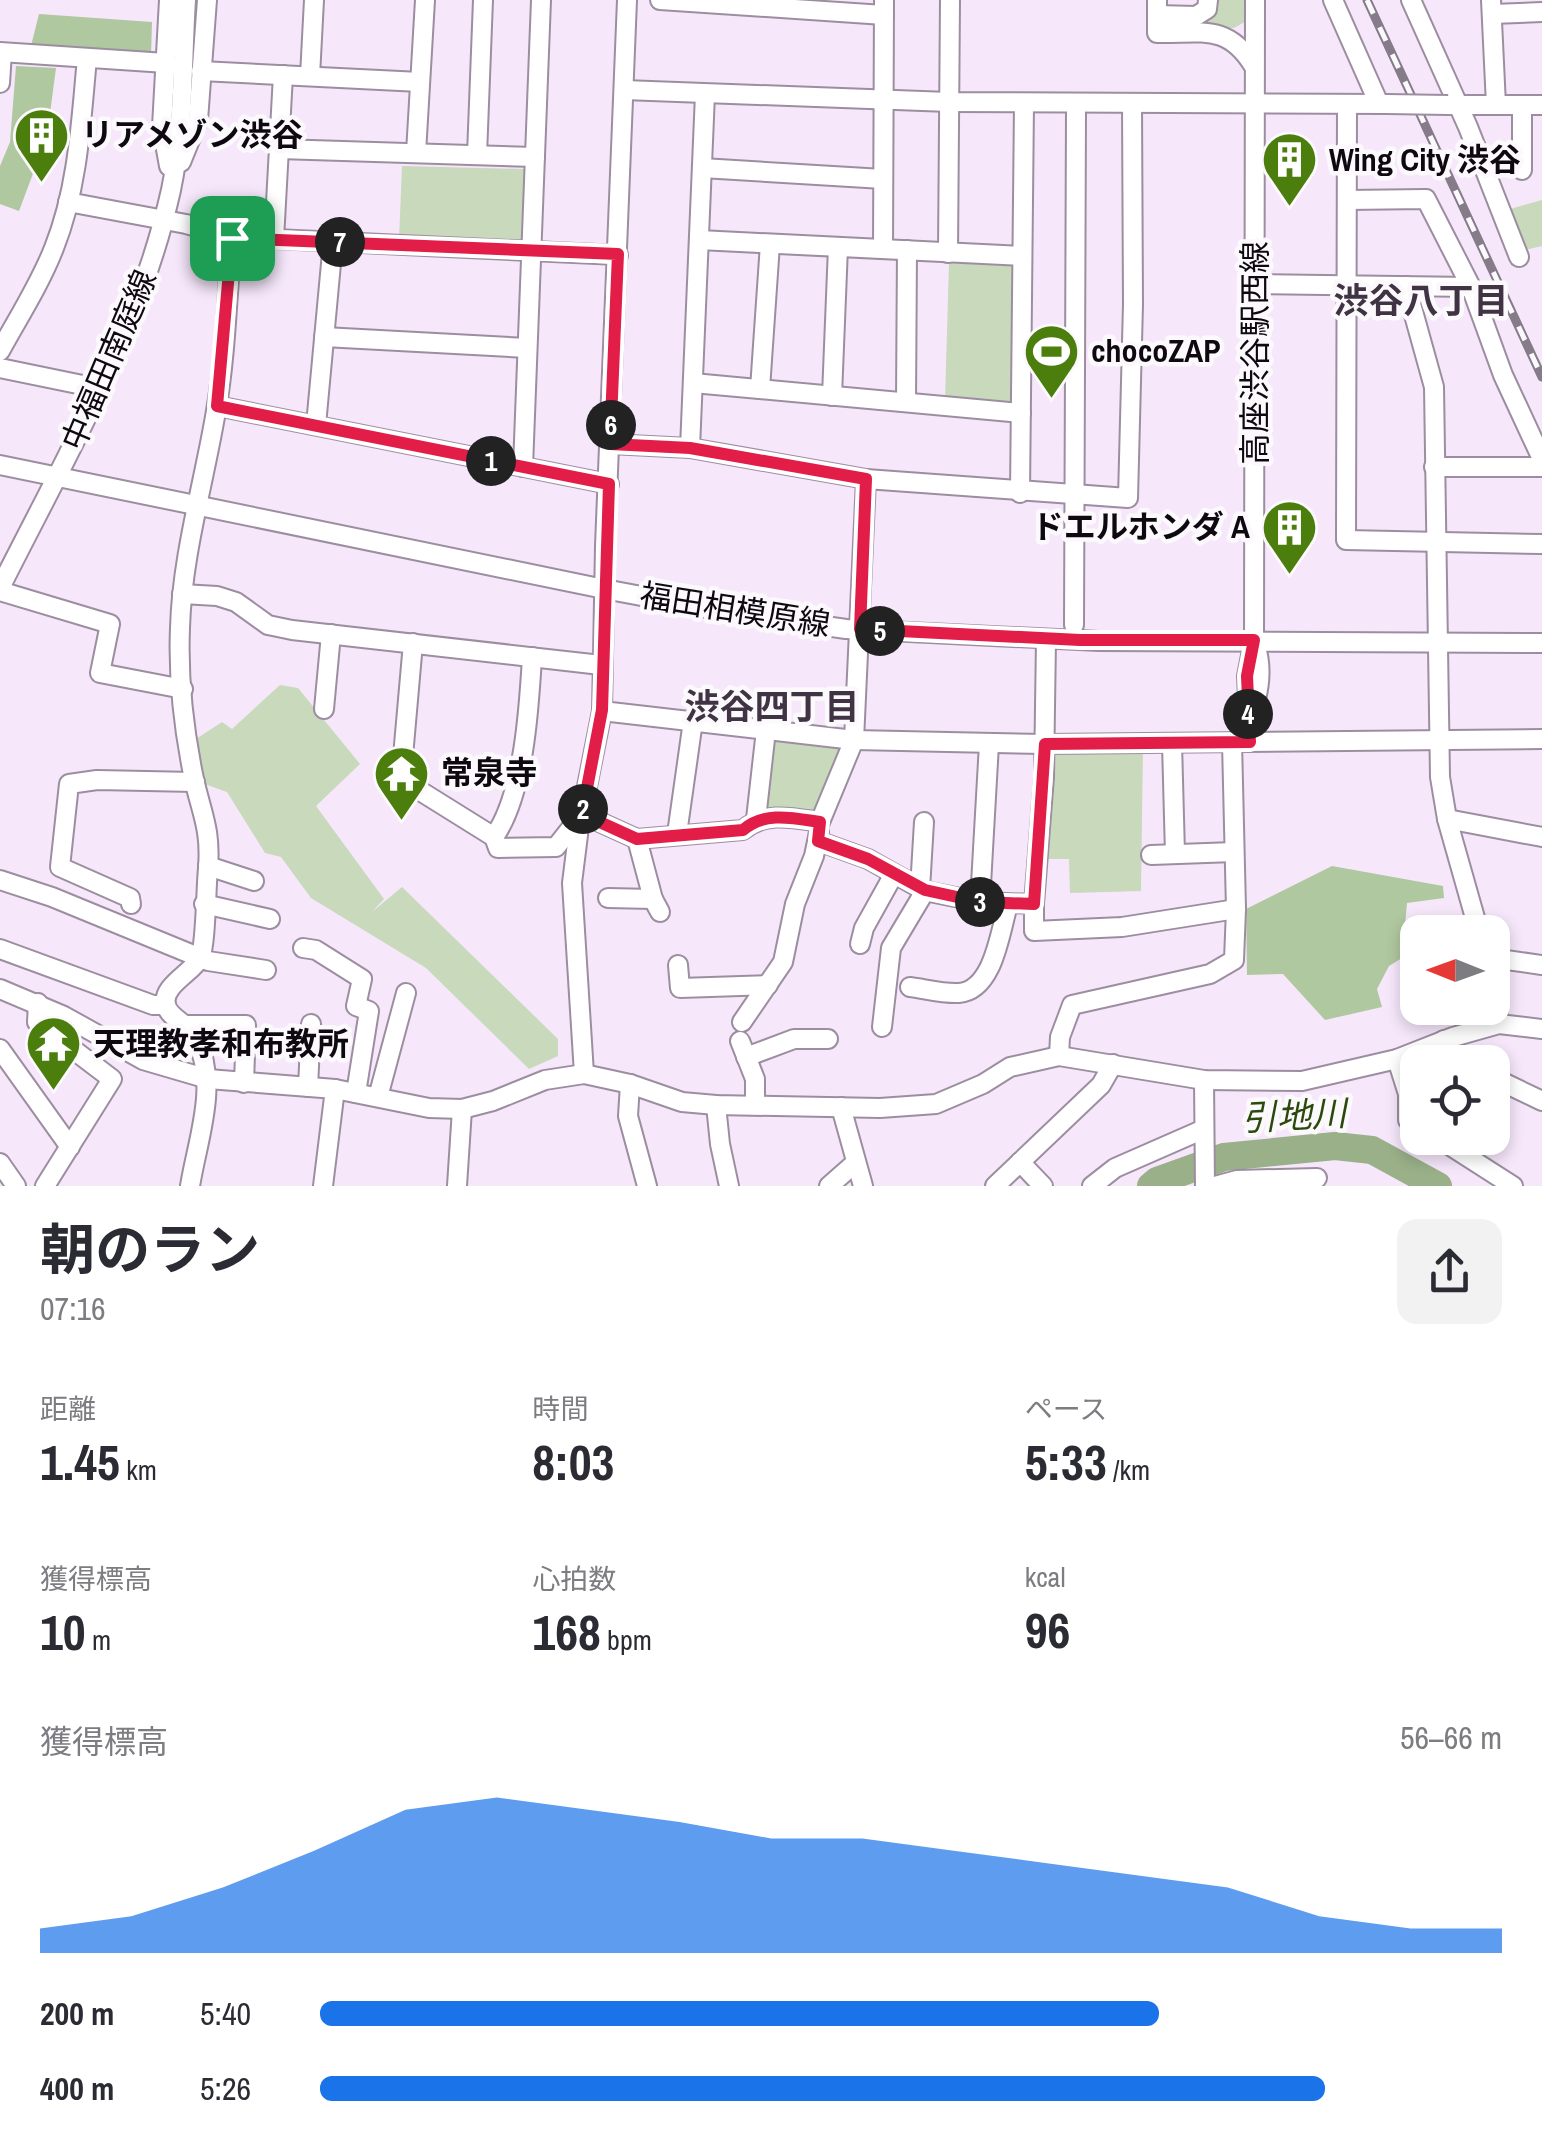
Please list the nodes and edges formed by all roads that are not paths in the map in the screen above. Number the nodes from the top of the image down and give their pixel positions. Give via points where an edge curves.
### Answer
1 (169, 0) edge
2 (186, 0) edge
3 (207, 0) edge
4 (314, 0) edge
5 (425, 0) edge
6 (483, 0) edge
7 (541, 0) edge
8 (627, 0) edge
9 (660, 0) edge
10 (950, 0) edge
11 (1208, 0) edge
12 (1333, 0) edge
13 (1411, 0) edge
14 (884, 7) edge
15 (1492, 7) edge
16 (1157, 8) edge
17 (1255, 10) edge
18 (1542, 12) edge
19 (1223, 34) junction
20 (1, 52) edge
21 (87, 58) junction
22 (166, 63) junction
23 (1253, 65) junction
24 (201, 71) junction
25 (283, 75) junction
26 (310, 76) junction
27 (420, 82) junction
28 (0, 83) edge
29 (624, 90) junction
30 (704, 94) junction
31 (884, 100) junction
32 (949, 102) junction
33 (1024, 103) junction
34 (1132, 104) junction
35 (1254, 104) junction
36 (1383, 104) junction
37 (1347, 105) junction
38 (1453, 105) junction
39 (1496, 105) junction
40 (1532, 105) edge
41 (1076, 112) dead end
42 (279, 149) junction
43 (416, 153) junction
44 (477, 155) junction
45 (535, 157) junction
46 (702, 168) junction
47 (1522, 170) dead end
48 (883, 179) junction
49 (172, 186) junction
50 (1346, 200) junction
51 (68, 202) junction
52 (163, 220) junction
53 (232, 238) junction
54 (274, 239) junction
55 (698, 240) junction
56 (333, 242) junction
57 (770, 244) junction
58 (838, 247) junction
59 (882, 249) junction
60 (907, 250) junction
61 (531, 251) junction
62 (948, 252) junction
63 (618, 254) junction
64 (1022, 256) junction
65 (1519, 257) dead end
66 (1254, 284) junction
67 (1346, 286) junction
68 (1406, 286) junction
69 (1471, 287) junction
70 (324, 337) junction
71 (528, 348) junction
72 (0, 351) edge
73 (0, 368) edge
74 (693, 384) junction
75 (102, 389) junction
76 (760, 390) junction
77 (832, 396) junction
78 (906, 402) junction
79 (217, 406) junction
80 (1021, 412) junction
81 (316, 426) junction
82 (610, 444) junction
83 (690, 448) junction
84 (1542, 459) edge
85 (0, 465) edge
86 (522, 467) junction
87 (1434, 467) junction
88 (1542, 467) edge
89 (56, 477) junction
90 (866, 479) junction
91 (609, 484) junction
92 (1020, 493) junction
93 (1074, 496) junction
94 (197, 506) junction
95 (1434, 541) junction
96 (1542, 544) edge
97 (604, 588) junction
98 (0, 590) edge
99 (182, 594) junction
100 (1074, 625) dead end
101 (860, 629) junction
102 (331, 634) junction
103 (1046, 639) junction
104 (1254, 640) junction
105 (413, 642) junction
106 (1436, 642) junction
107 (1542, 643) edge
108 (532, 657) junction
109 (601, 666) junction
110 (183, 689) junction
111 (324, 710) dead end
112 (602, 710) junction
113 (693, 721) junction
114 (766, 730) junction
115 (1244, 736) junction
116 (1542, 739) edge
117 (854, 740) junction
118 (1439, 740) junction
119 (1172, 743) junction
120 (988, 744) junction
121 (1045, 744) junction
122 (195, 782) junction
123 (582, 814) junction
124 (756, 819) junction
125 (1447, 819) junction
126 (820, 822) junction
127 (924, 822) dead end
128 (677, 834) junction
129 (494, 837) junction
130 (1542, 837) edge
131 (637, 839) junction
132 (818, 841) junction
133 (1234, 852) junction
134 (1175, 854) junction
135 (1151, 855) dead end
136 (208, 866) junction
137 (894, 874) junction
138 (0, 880) edge
139 (254, 880) dead end
140 (923, 890) junction
141 (980, 902) junction
142 (131, 904) dead end
143 (204, 904) junction
144 (619, 904) dead end
145 (1034, 904) junction
146 (1008, 905) junction
147 (1236, 909) junction
148 (1474, 915) edge
149 (270, 920) dead end
150 (860, 944) dead end
151 (313, 945) dead end
152 (0, 949) edge
153 (200, 957) junction
154 (1510, 958) edge
155 (1535, 959) edge
156 (678, 964) dead end
157 (266, 970) dead end
158 (923, 983) dead end
159 (768, 985) junction
160 (0, 989) edge
161 (409, 1002) dead end
162 (38, 1003) junction
163 (166, 1005) junction
164 (311, 1024) dead end
165 (188, 1025) junction
166 (1496, 1025) edge
167 (1508, 1025) edge
168 (882, 1027) dead end
169 (1542, 1029) edge
170 (828, 1039) dead end
171 (742, 1040) junction
172 (1444, 1040) junction
173 (1447, 1045) edge
174 (0, 1049) edge
175 (1060, 1056) junction
176 (1397, 1059) junction
177 (1114, 1064) junction
178 (1400, 1069) edge
179 (584, 1074) junction
180 (208, 1080) junction
181 (1204, 1080) junction
182 (244, 1083) junction
183 (630, 1084) junction
184 (1510, 1085) edge
185 (308, 1087) junction
186 (334, 1090) junction
187 (356, 1094) junction
188 (378, 1098) junction
189 (1542, 1100) edge
190 (716, 1105) junction
191 (755, 1106) junction
192 (841, 1107) junction
193 (462, 1109) junction
194 (1204, 1132) junction
195 (70, 1147) junction
196 (1465, 1155) edge
197 (1020, 1162) junction
198 (0, 1163) edge
199 (854, 1164) junction
200 (1317, 1178) dead end
201 (1208, 1185) edge
202 (16, 1186) edge
203 (45, 1186) edge
204 (190, 1186) edge
205 (323, 1186) edge
206 (457, 1186) edge
207 (647, 1186) edge
208 (730, 1186) edge
209 (829, 1186) edge
210 (863, 1186) edge
211 (996, 1186) edge
212 (1043, 1186) edge
213 (1092, 1186) edge
214 (1513, 1186) edge

1 - 22 street
2 - 49 street, 中福田南庭線
3 - 24 street
4 - 26 street
5 - 27 street
6 - 44 street
7 - 45 street
8 - 29 street
9 - 14 street
10 - 32 street
11 - 16 street via 1196,16
12 - 36 street
13 - 38 street
14 - 31 street
15 - 18 street
15 - 39 street
16 - 19 street via 1157,33
17 - 19 street via 1239,32
17 - 23 street, 高座渋谷駅西線
19 - 23 street via 1238,42
20 - 21 street
20 - 28 street
21 - 22 street
21 - 51 street
22 - 49 street via 162,127
23 - 35 street, 高座渋谷駅西線
24 - 25 street
24 - 49 street via 198,120
25 - 26 street
25 - 42 street
26 - 27 street
27 - 43 street
29 - 30 street
29 - 63 street
30 - 31 street
30 - 46 street
31 - 32 street
31 - 48 street
32 - 33 street
32 - 62 street
33 - 34 street
33 - 64 street
34 - 35 street
34 - 93 street via 1128,498
35 - 37 street
35 - 66 street, 高座渋谷駅西線
36 - 37 street
36 - 38 street, bridge
37 - 50 street
38 - 39 street
38 - 65 street
39 - 40 street
40 - 47 street
41 - 93 street
42 - 43 street
42 - 54 street
43 - 44 street
44 - 45 street
45 - 61 street
46 - 48 street
46 - 55 street
48 - 59 street
49 - 52 street, 中福田南庭線
50 - 67 street
50 - 69 street via 1426,199
51 - 52 street
51 - 72 street via 54,249
52 - 53 street
52 - 75 street, 中福田南庭線 via 127,335
53 - 54 street
53 - 79 street
54 - 56 street
55 - 57 street
55 - 74 street
56 - 61 street
56 - 70 street
57 - 58 street
57 - 76 street
58 - 59 street
58 - 77 street
59 - 60 street
60 - 62 street
60 - 78 street
61 - 63 street
61 - 71 street
62 - 64 street
63 - 82 street
64 - 80 street
66 - 67 street
66 - 104 street, 高座渋谷駅西線
67 - 68 street
67 - 95 street via 1346,540
68 - 69 street
68 - 87 street via 1434,388
69 - 84 street
70 - 71 street
70 - 81 street
71 - 86 street
73 - 75 street
74 - 76 street
74 - 83 street
75 - 89 street, 中福田南庭線
76 - 77 street
77 - 78 street
78 - 80 street
79 - 81 street
79 - 94 street
80 - 92 street
81 - 86 street
82 - 83 street
82 - 91 street
83 - 90 street
85 - 89 street, 福田相模原線
86 - 91 street
87 - 88 street
87 - 95 street
89 - 94 street, 福田相模原線
89 - 98 street, 中福田南庭線
90 - 92 street
90 - 101 street
91 - 97 street
92 - 93 street
93 - 100 street
94 - 97 street, 福田相模原線
94 - 99 street
95 - 96 street
95 - 106 street
97 - 101 street, 福田相模原線
97 - 109 street
98 - 110 street via 110,624 100,672
99 - 102 street via 236,602 268,625
99 - 110 street
101 - 103 street, 福田相模原線
101 - 117 street
102 - 105 street
102 - 111 street
103 - 104 street, 福田相模原線
103 - 121 street
104 - 106 street, 福田相模原線
104 - 115 street, 高座渋谷駅西線 via 1260,686
105 - 108 street
105 - 129 street via 401,779
106 - 107 street, 福田相模原線
106 - 118 street
108 - 109 street
108 - 129 street via 520,765
109 - 112 street
110 - 122 street
112 - 113 street
112 - 123 street
113 - 114 street
113 - 128 street
114 - 117 street
114 - 124 street
115 - 118 street
115 - 119 street
115 - 133 street, 高座渋谷駅西線
116 - 118 street
117 - 120 street
117 - 126 street
118 - 125 street
119 - 121 street
119 - 134 street
120 - 121 street
120 - 141 street
121 - 145 street
122 - 136 street via 207,818
122 - 142 street via 69,784 60,866
123 - 129 street via 556,847 498,848
123 - 131 street
123 - 179 street via 572,882
124 - 126 street
124 - 128 street via 743,830
125 - 130 street
125 - 148 street
126 - 132 street
127 - 140 street
128 - 131 street
131 - 144 street via 657,905
132 - 137 street
132 - 159 street via 794,904 783,962
133 - 134 street
133 - 147 street, 高座渋谷駅西線
134 - 135 street
136 - 139 street
136 - 143 street
137 - 140 street
137 - 150 street
138 - 153 street
140 - 141 street
140 - 168 street via 891,948
141 - 146 street
143 - 149 street
143 - 153 street
145 - 146 street
145 - 147 street via 1034,931 1122,927
146 - 158 street via 990,967 975,986 961,993
147 - 175 street, 高座渋谷駅西線 via 1234,960 1210,974 1072,1005
151 - 187 street via 340,954 362,978 356,1006 369,1011
152 - 163 street
153 - 157 street
153 - 163 street via 169,988
154 - 155 street
156 - 159 street via 680,988 692,996
159 - 171 street
160 - 162 street
161 - 188 street
162 - 180 street via 143,1060
162 - 195 street via 38,1022 112,1079
163 - 165 street
164 - 185 street
165 - 180 street
165 - 182 street via 246,1026
166 - 172 street
167 - 169 street
170 - 171 street via 808,1030 794,1039
171 - 191 street via 755,1079
172 - 173 street
172 - 176 street
174 - 195 street
175 - 177 street
175 - 192 street via 1010,1067 936,1104
176 - 178 street
176 - 181 street via 1302,1081
177 - 181 street
177 - 197 street via 1101,1085 1064,1110
179 - 183 street
179 - 193 street
180 - 182 street
180 - 204 street
181 - 194 street
182 - 185 street
183 - 190 street via 682,1102
183 - 207 street via 628,1116
184 - 189 street
185 - 186 street
186 - 187 street
186 - 205 street
187 - 188 street
188 - 193 street
190 - 191 street
190 - 208 street
191 - 192 street
192 - 199 street
193 - 206 street
194 - 201 street
194 - 213 street via 1116,1168
195 - 203 street
196 - 214 street
197 - 211 street
197 - 212 street
198 - 202 street
199 - 209 street
199 - 210 street
200 - 201 street

